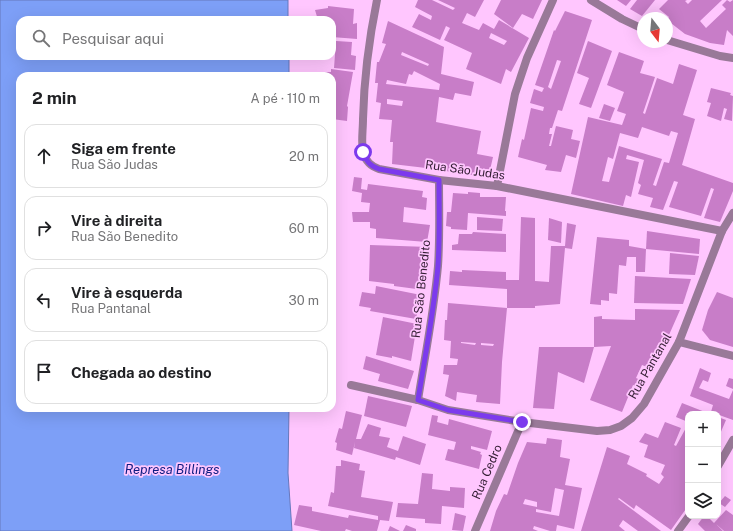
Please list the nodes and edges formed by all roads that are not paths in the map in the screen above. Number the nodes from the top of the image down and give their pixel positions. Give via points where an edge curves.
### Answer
1 (377, 0) edge
2 (553, 0) edge
3 (591, 0) edge
4 (637, 26) edge
5 (673, 42) edge
6 (733, 58) edge
7 (439, 180) junction
8 (497, 186) junction
9 (733, 213) edge
10 (722, 231) junction
11 (679, 342) junction
12 (733, 356) edge
13 (351, 385) dead end
14 (418, 400) junction
15 (522, 422) junction
16 (733, 440) edge
17 (721, 461) edge
18 (687, 519) edge
19 (475, 531) edge
20 (678, 531) edge

1 - 7 street, Rua São Judas via 363,95 363,152 371,166 379,169
2 - 8 street via 527,58 515,94
3 - 4 street
5 - 6 street
7 - 8 street, Rua São Judas
7 - 14 street, Rua São Benedito via 438,267
8 - 10 street, Rua São Judas
9 - 10 street, Rua Pantanal
10 - 11 street, Rua Pantanal
11 - 12 street
11 - 15 street, Rua Pantanal via 644,404 621,426 597,431
13 - 14 street, Rua Pantanal
14 - 15 street, Rua Pantanal via 448,410
15 - 19 street, Rua Cedro
16 - 17 street
18 - 20 street

